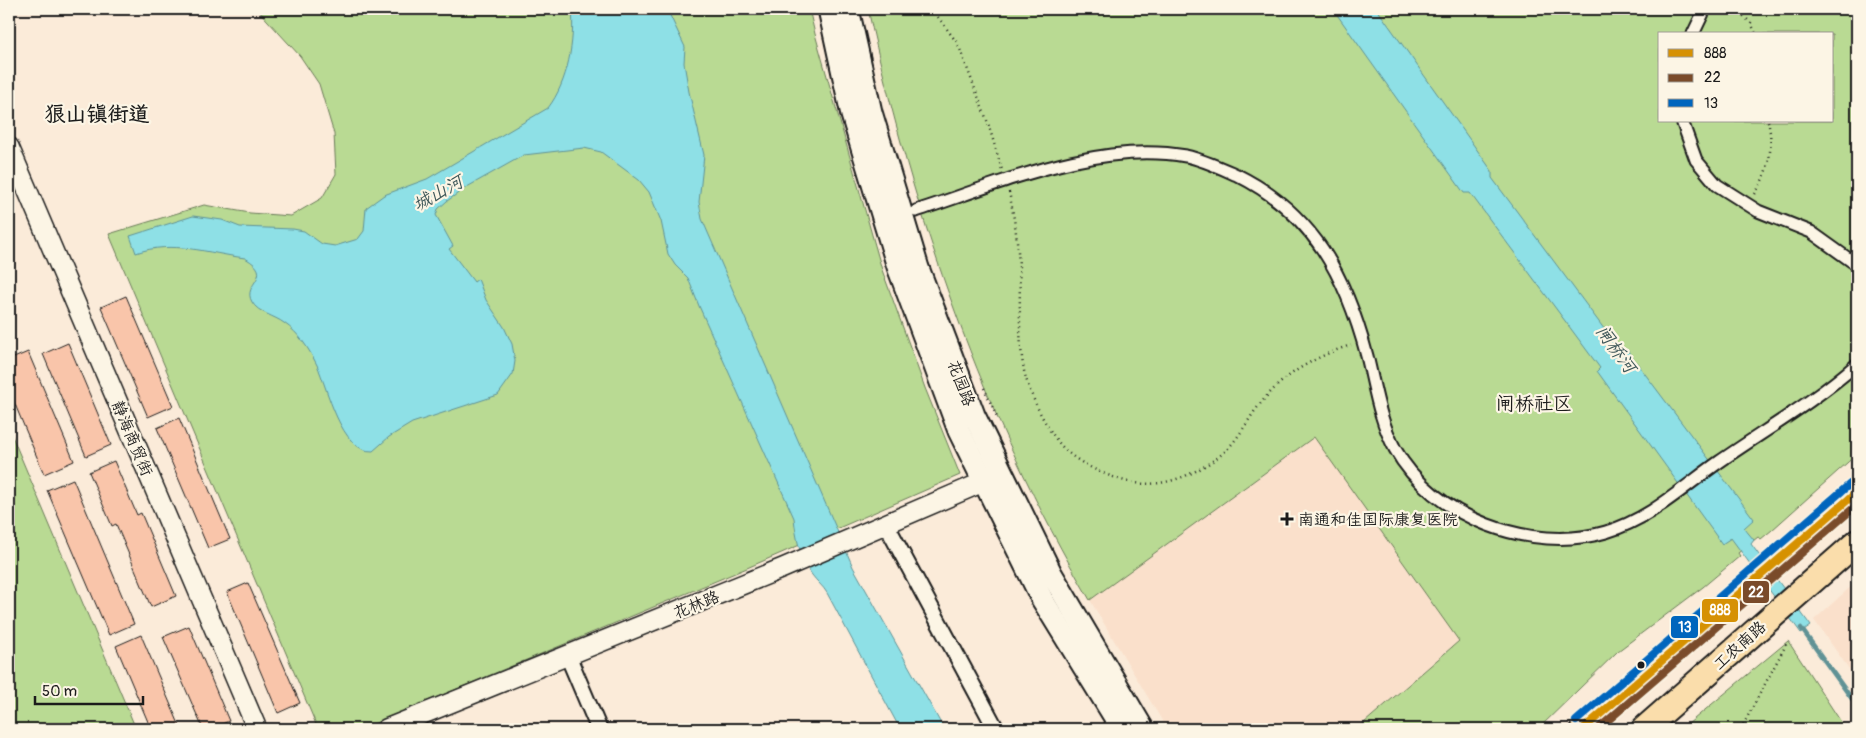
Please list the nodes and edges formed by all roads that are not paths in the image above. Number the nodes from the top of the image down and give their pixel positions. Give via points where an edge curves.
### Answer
1 (829, 9) edge
2 (848, 9) edge
3 (1705, 9) edge
4 (1694, 32) edge
5 (1682, 122) edge
6 (9, 147) edge
7 (916, 211) dead end
8 (1857, 266) edge
9 (1857, 364) edge
10 (993, 477) junction
11 (1857, 492) edge
12 (886, 524) junction
13 (1857, 542) edge
14 (568, 656) junction
15 (257, 729) edge
16 (386, 729) edge
17 (599, 729) edge
18 (996, 729) edge
19 (1122, 729) edge
20 (1143, 729) edge
21 (1583, 729) edge
22 (1644, 729) edge

1 - 10 main road, 花园路 via 852,115 898,267 959,431
2 - 10 main road, 花园路 via 871,112 918,268 974,415
3 - 4 street
5 - 8 street via 1690,148 1704,172 1717,184 1748,205 1812,232
6 - 15 street, 静海商贸街
7 - 9 street via 1073,162 1115,155 1186,156 1224,169 1257,186 1312,232 1342,283 1362,341 1378,408 1396,451 1428,488 1459,511 1509,532 1533,537 1587,536 1641,519 1807,404
10 - 12 street, 花林路
10 - 19 main road, 花园路 via 1042,599
10 - 20 main road, 花园路
11 - 21 main road
12 - 14 street, 花林路
12 - 18 street
13 - 22 main road, 工农南路
14 - 16 street, 花林路
14 - 17 street

